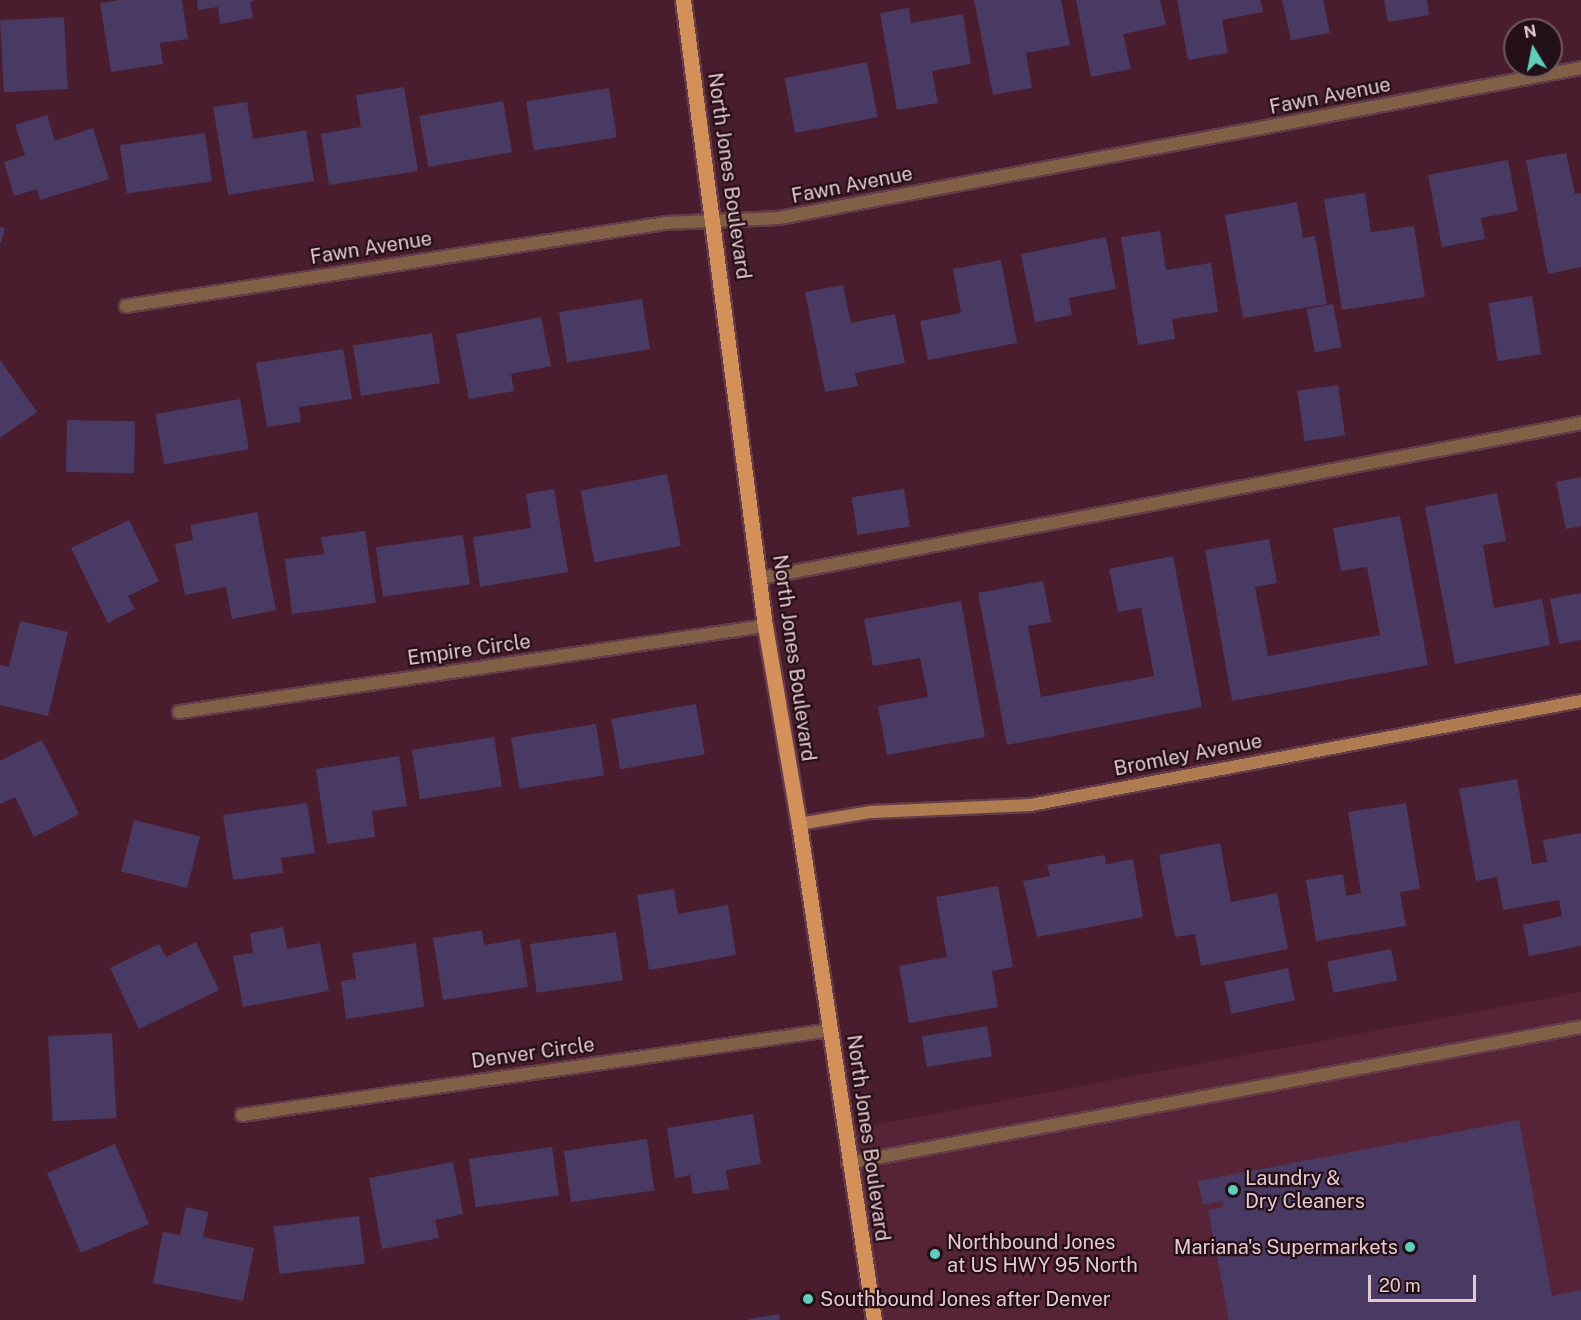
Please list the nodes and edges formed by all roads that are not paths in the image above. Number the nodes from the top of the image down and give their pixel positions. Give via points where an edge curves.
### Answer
1 (683, 0) edge
2 (1581, 68) edge
3 (715, 220) junction
4 (126, 306) dead end
5 (1581, 423) edge
6 (760, 578) junction
7 (765, 626) junction
8 (1581, 701) edge
9 (179, 712) dead end
10 (799, 824) junction
11 (1581, 1027) edge
12 (831, 1030) junction
13 (242, 1115) dead end
14 (848, 1163) junction
15 (874, 1320) edge

1 - 3 main road, North Jones Boulevard
2 - 3 street, Fawn Avenue via 779,218
3 - 4 street, Fawn Avenue via 666,222
3 - 6 main road, North Jones Boulevard
5 - 6 street
6 - 7 main road, North Jones Boulevard
7 - 9 street, Empire Circle
7 - 10 main road, North Jones Boulevard
8 - 10 street, Bromley Avenue via 1031,805 871,812
10 - 12 main road, North Jones Boulevard
11 - 14 street
12 - 13 street, Denver Circle
12 - 14 main road, North Jones Boulevard
14 - 15 main road, North Jones Boulevard

